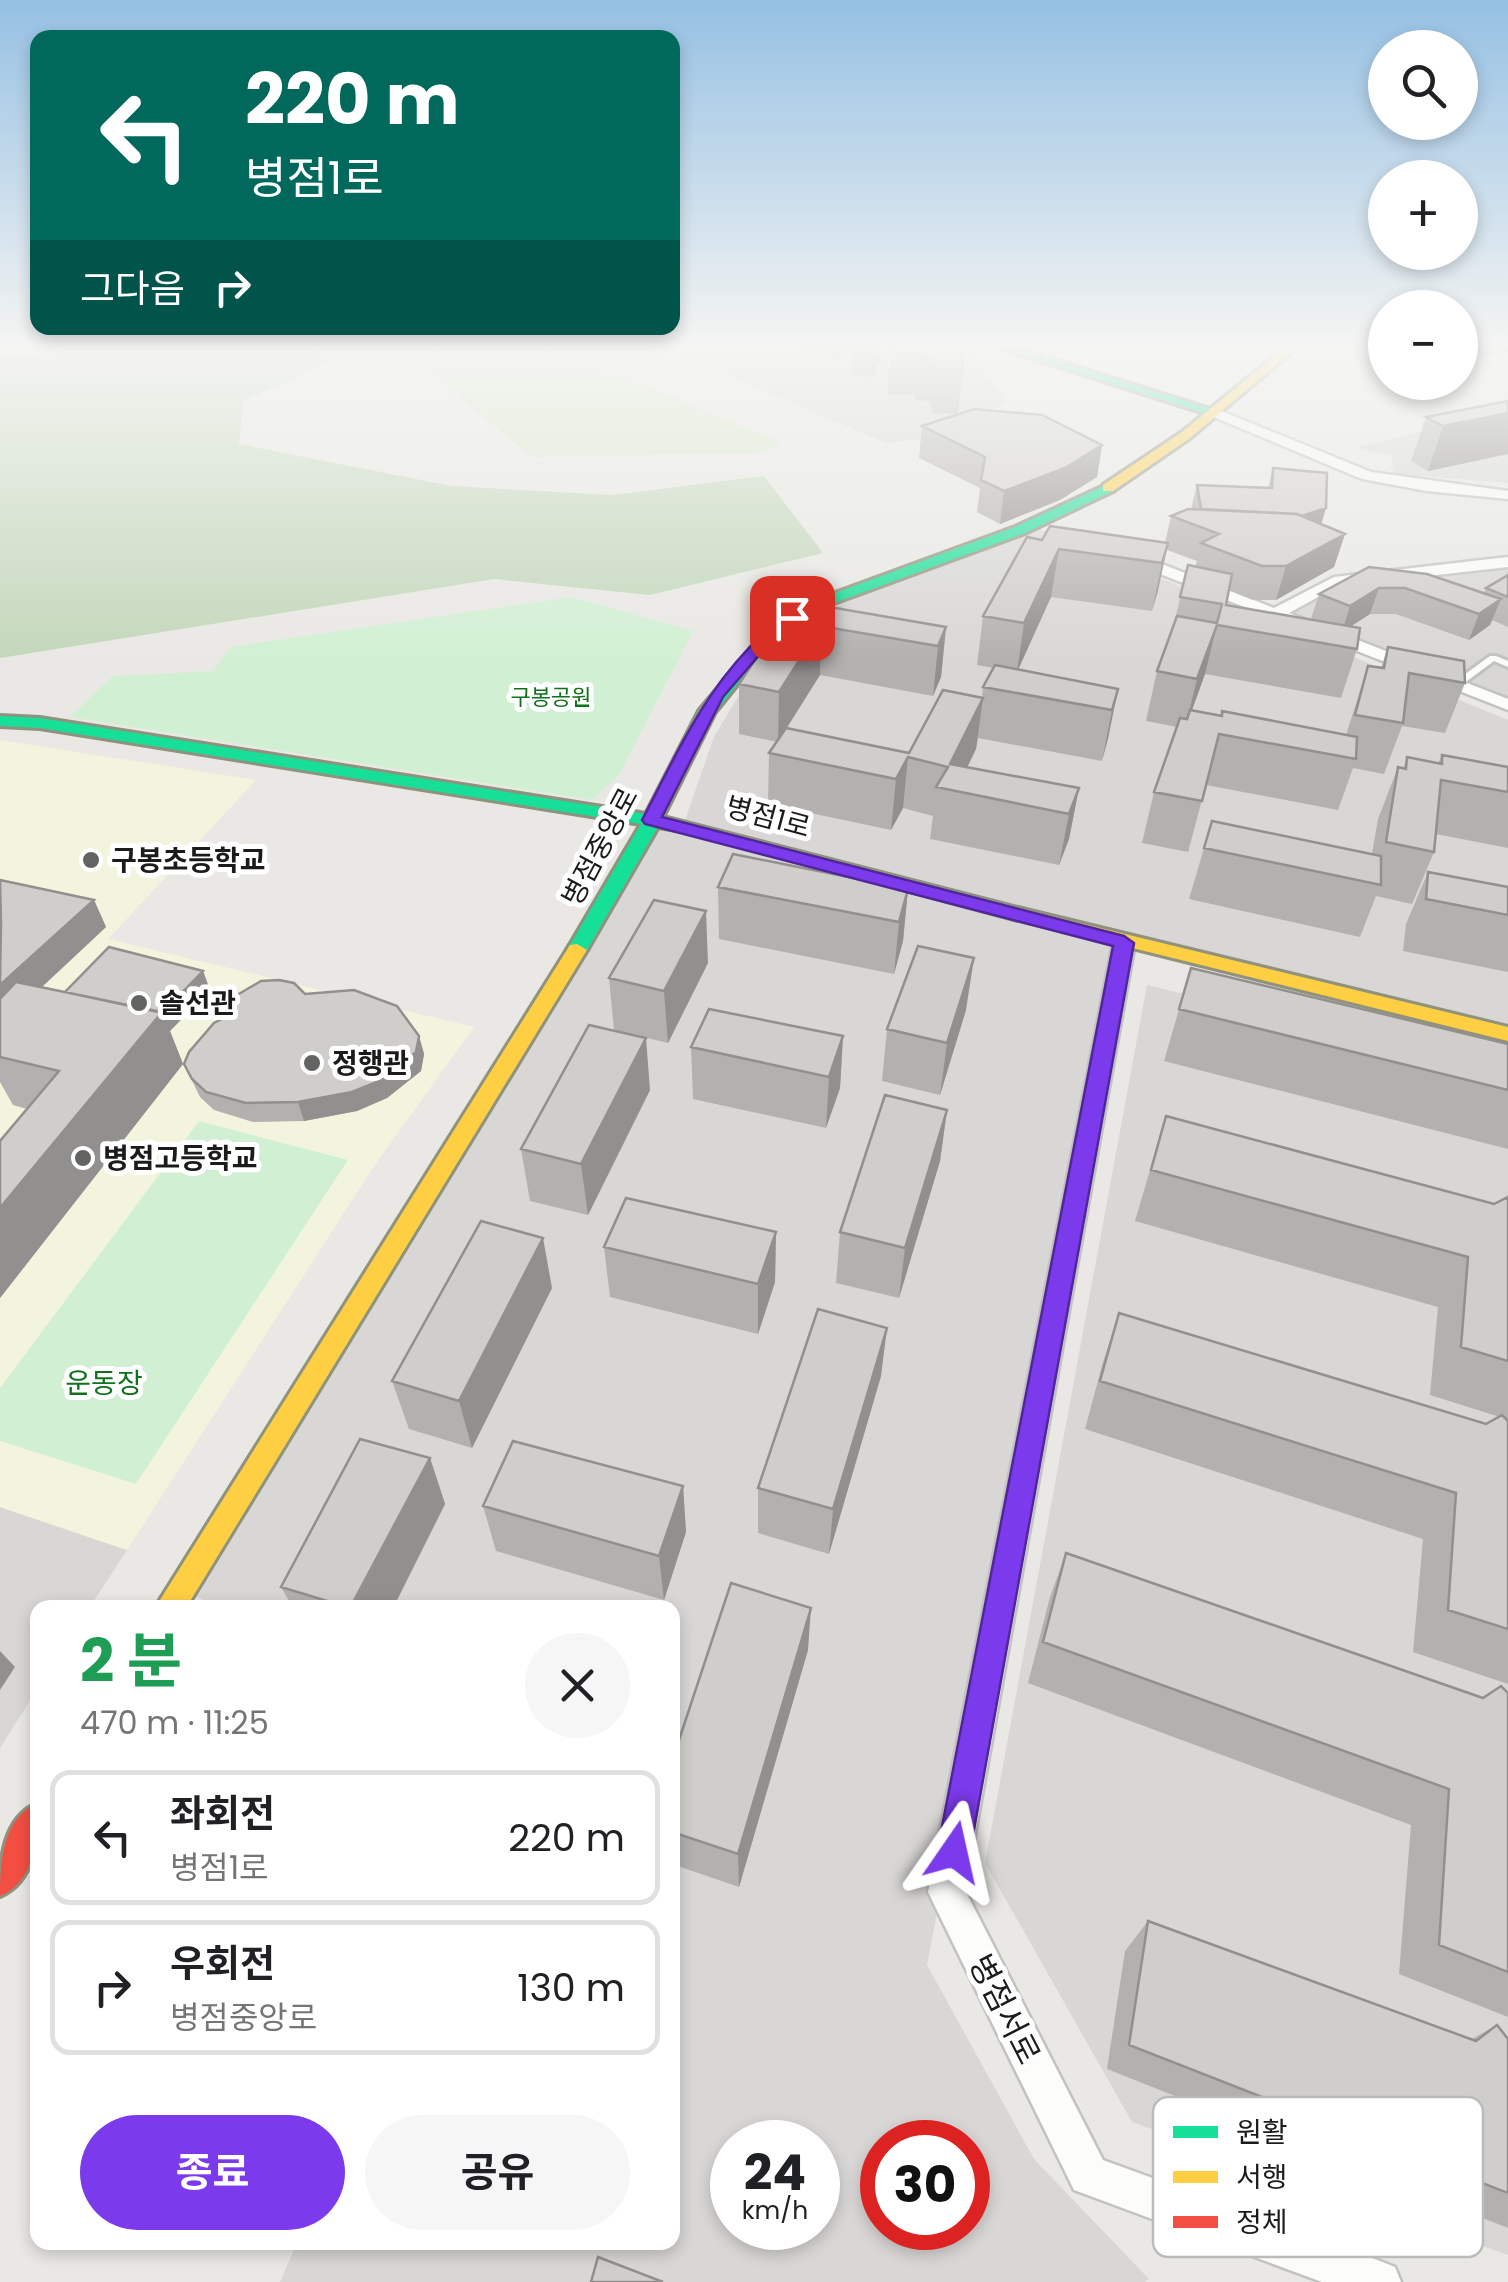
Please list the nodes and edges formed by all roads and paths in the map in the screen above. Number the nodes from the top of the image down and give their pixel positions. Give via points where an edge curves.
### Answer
1 (1171, 451) edge
2 (1309, 451) edge
3 (1508, 495) edge
4 (1112, 550) edge
5 (1508, 562) edge
6 (1275, 614) junction
7 (1508, 664) edge
8 (1456, 685) junction
9 (1508, 706) edge
10 (0, 720) edge
11 (651, 820) junction
12 (1124, 943) junction
13 (1508, 1034) edge
14 (174, 1600) edge
15 (30, 1832) edge
16 (0, 1880) edge
17 (1153, 2199) edge
18 (1312, 2257) edge
19 (1380, 2282) edge

1 - 11 street, 병점중앙로 via 1049,525 833,598 777,628 715,696
2 - 3 street via 1348,470 1396,481
4 - 6 street
5 - 6 street via 1334,582
6 - 8 street
7 - 8 lane via 1493,658
8 - 9 street
10 - 11 street, 병점1로
11 - 12 street, 병점1로
11 - 14 street, 병점중앙로 via 630,864
12 - 13 street, 병점1로
12 - 17 street, 병점서로 via 946,1892 1089,2175
15 - 16 street
18 - 19 street, 병점서로

